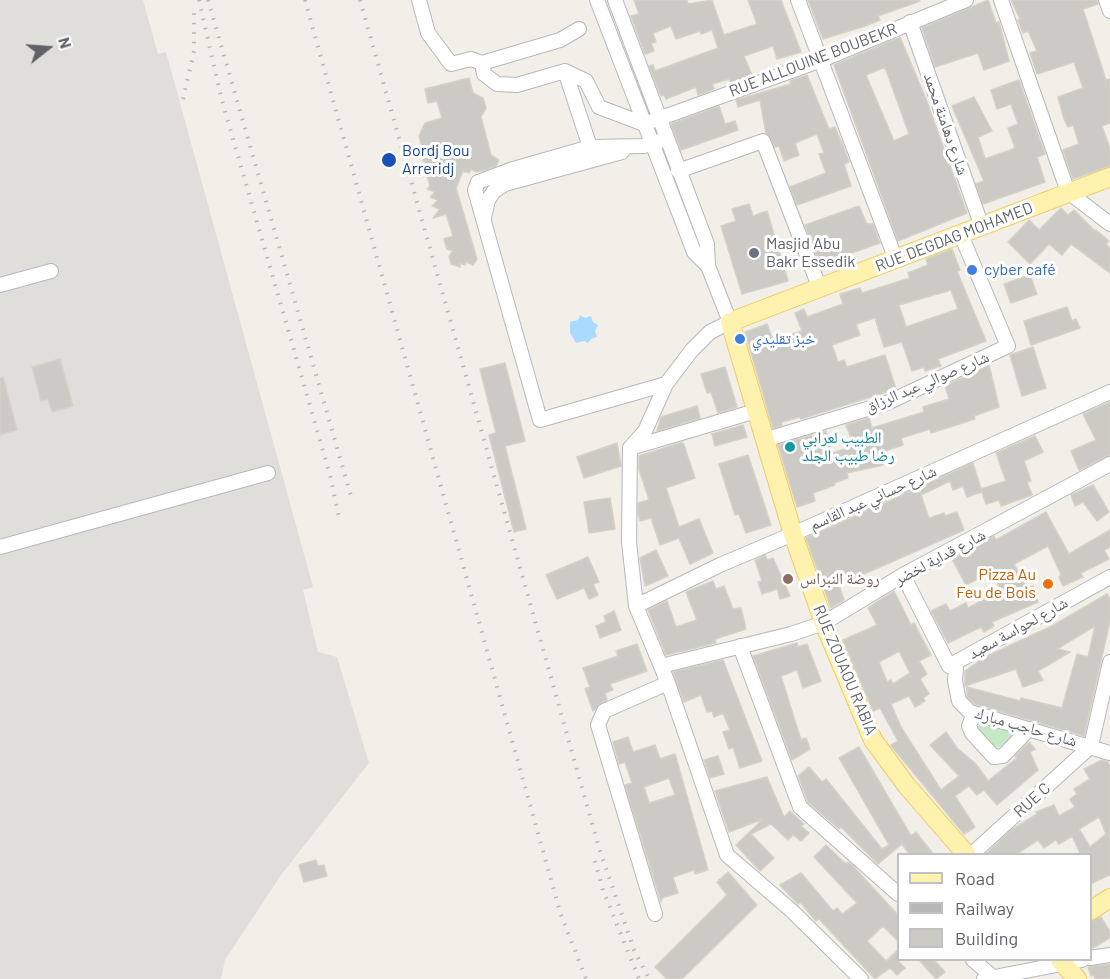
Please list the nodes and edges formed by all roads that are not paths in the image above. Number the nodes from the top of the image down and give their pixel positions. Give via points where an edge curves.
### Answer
1 (418, 0) edge
2 (597, 0) edge
3 (615, 0) edge
4 (798, 0) edge
5 (966, 0) edge
6 (1001, 0) edge
7 (1106, 0) edge
8 (1110, 11) edge
9 (910, 22) junction
10 (579, 29) dead end
11 (819, 61) junction
12 (482, 63) junction
13 (565, 71) junction
14 (658, 117) junction
15 (644, 124) junction
16 (666, 139) junction
17 (648, 145) junction
18 (590, 147) junction
19 (678, 171) junction
20 (1110, 177) edge
21 (1068, 192) junction
22 (483, 223) junction
23 (1110, 224) edge
24 (982, 226) junction
25 (961, 235) junction
26 (896, 260) junction
27 (708, 266) junction
28 (51, 271) dead end
29 (0, 285) edge
30 (820, 289) junction
31 (730, 322) junction
32 (666, 384) junction
33 (1110, 392) edge
34 (756, 411) junction
35 (765, 440) junction
36 (630, 448) junction
37 (1110, 464) edge
38 (268, 473) dead end
39 (793, 534) junction
40 (0, 547) edge
41 (903, 575) junction
42 (1110, 577) edge
43 (636, 606) junction
44 (824, 623) junction
45 (740, 646) junction
46 (1110, 662) edge
47 (661, 666) junction
48 (949, 666) junction
49 (668, 683) junction
50 (956, 687) joint
51 (974, 713) junction
52 (1029, 729) junction
53 (1091, 746) junction
54 (1110, 753) edge
55 (964, 853) edge
56 (974, 853) edge
57 (897, 893) edge
58 (1110, 898) edge
59 (1092, 910) edge
60 (655, 914) dead end
61 (1110, 956) edge
62 (1092, 958) edge
63 (974, 961) edge
64 (1062, 961) edge
65 (988, 978) edge
66 (861, 979) edge
67 (1077, 979) edge

1 - 12 street via 428,33 451,64 471,59
2 - 15 street
3 - 14 street
4 - 11 street
5 - 9 street, RUE ALLOUINE BOUBEKR
6 - 21 street
7 - 8 street
9 - 11 street, RUE ALLOUINE BOUBEKR
9 - 24 street, شارع دهامنة محمد
10 - 12 street via 561,40
11 - 14 street, RUE ALLOUINE BOUBEKR
11 - 26 street
12 - 13 street via 484,74 497,84 517,85
13 - 15 street via 586,81 599,107
13 - 18 street
14 - 15 street, RUE ALLOUINE BOUBEKR
14 - 16 street
15 - 17 street
16 - 17 street
16 - 19 street
17 - 18 street
17 - 22 street via 505,184 488,200
17 - 27 street via 694,252
18 - 22 street via 478,182 475,190
19 - 27 street via 707,244
19 - 30 street via 763,141
20 - 21 main road, RUE DEGDAG MOHAMED
21 - 23 street
21 - 24 main road, RUE DEGDAG MOHAMED
22 - 32 street via 540,420
24 - 25 main road, RUE DEGDAG MOHAMED
25 - 26 main road, RUE DEGDAG MOHAMED
25 - 35 street, شارع صوالي عبد الرزاق via 1008,346 887,403
26 - 30 main road, RUE DEGDAG MOHAMED
27 - 31 street
28 - 29 street
30 - 31 main road, RUE DEGDAG MOHAMED
31 - 32 street via 710,332
31 - 34 main road, RUE ZOUAOU RABIA
32 - 36 street via 645,431
33 - 39 street, شارع حساني عبد القاسم
34 - 35 main road, RUE ZOUAOU RABIA
34 - 36 street
35 - 39 main road, RUE ZOUAOU RABIA
36 - 43 street via 629,543
37 - 41 street, شارع قداية لخضر
38 - 40 street
39 - 43 street, شارع حساني عبد القاسم
39 - 44 main road, RUE ZOUAOU RABIA
41 - 44 street, شارع قداية لخضر
41 - 48 street
42 - 48 street, شارع لحواسة سعيد
43 - 47 street
44 - 45 street, شارع قداية لخضر
44 - 55 main road, RUE ZOUAOU RABIA via 873,740
45 - 47 street, شارع قداية لخضر
45 - 57 street via 800,807
46 - 53 street
47 - 49 street
48 - 50 street, شارع لحواسة سعيد via 956,668
49 - 60 street via 604,711 598,725
49 - 66 street via 727,855 792,911
50 - 51 street, شارع حاجب مبارك via 960,701
51 - 52 street, شارع حاجب مبارك
51 - 52 street via 969,726 972,734 994,757 1003,756
52 - 53 street, شارع حاجب مبارك
53 - 54 street, شارع حاجب مبارك
53 - 56 street, RUE C
58 - 59 main road
61 - 62 street
63 - 65 street
64 - 65 street
64 - 67 main road

